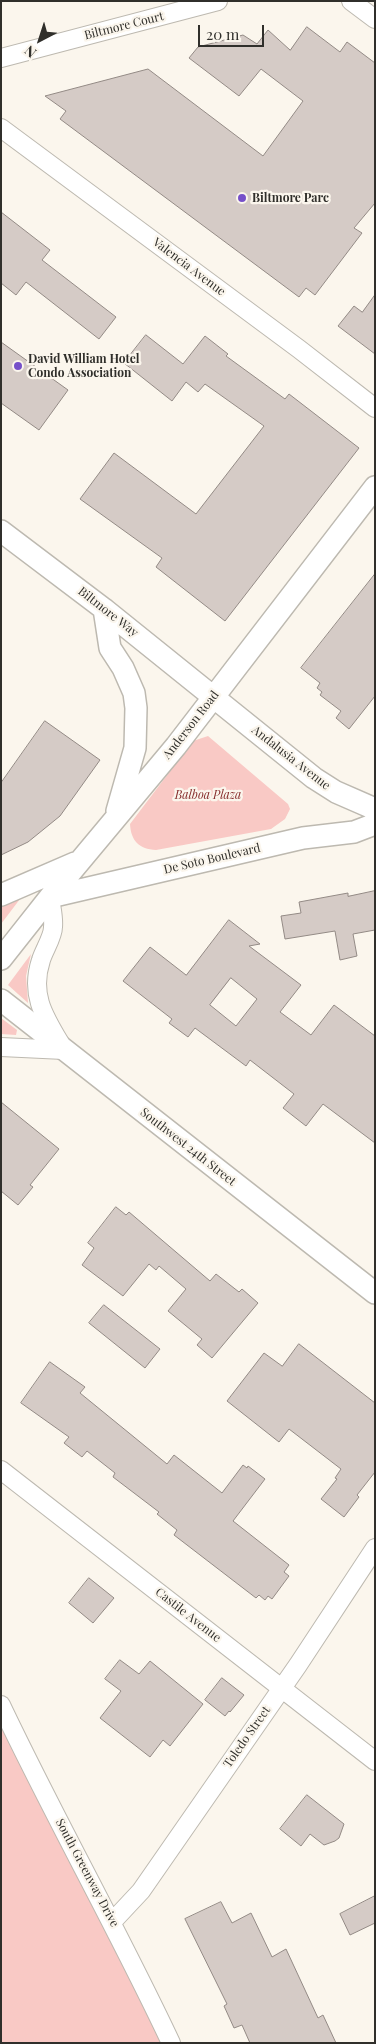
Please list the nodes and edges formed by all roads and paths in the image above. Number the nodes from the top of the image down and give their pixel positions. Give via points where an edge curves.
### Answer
1 (218, 1) edge
2 (351, 1) edge
3 (375, 19) edge
4 (1, 58) edge
5 (1, 128) edge
6 (375, 408) edge
7 (375, 487) edge
8 (1, 531) edge
9 (104, 608) junction
10 (214, 695) junction
11 (375, 809) edge
12 (115, 819) junction
13 (375, 824) edge
14 (80, 861) junction
15 (1, 895) edge
16 (50, 897) junction
17 (1, 958) edge
18 (1, 1000) edge
19 (1, 1046) edge
20 (64, 1050) junction
21 (375, 1294) edge
22 (1, 1470) edge
23 (375, 1548) edge
24 (282, 1688) junction
25 (1, 1704) edge
26 (375, 1761) edge
27 (112, 1922) junction
28 (171, 2043) edge

1 - 4 street, Biltmore Court
2 - 3 street
5 - 6 street, Valencia Avenue
7 - 10 street, Anderson Road
8 - 9 street, Biltmore Way
9 - 10 street, Biltmore Way
9 - 12 street via 110,648 134,694 137,722 135,748
10 - 11 street, Andalusia Avenue via 314,778 336,792
10 - 12 street, Anderson Road
12 - 14 street, Anderson Road
13 - 16 street, De Soto Boulevard via 354,832 303,838
14 - 15 street
14 - 16 street, Anderson Road
16 - 17 street, Anderson Road
16 - 20 street via 54,929 40,960 38,1000
18 - 20 street, Southwest 24th Street
19 - 20 street
20 - 21 street, Southwest 24th Street
22 - 24 street, Castile Avenue
23 - 24 street, Toledo Street
24 - 26 street, Castile Avenue
24 - 27 street, Toledo Street via 141,1892
25 - 27 street, South Greenway Drive
27 - 28 street, South Greenway Drive

